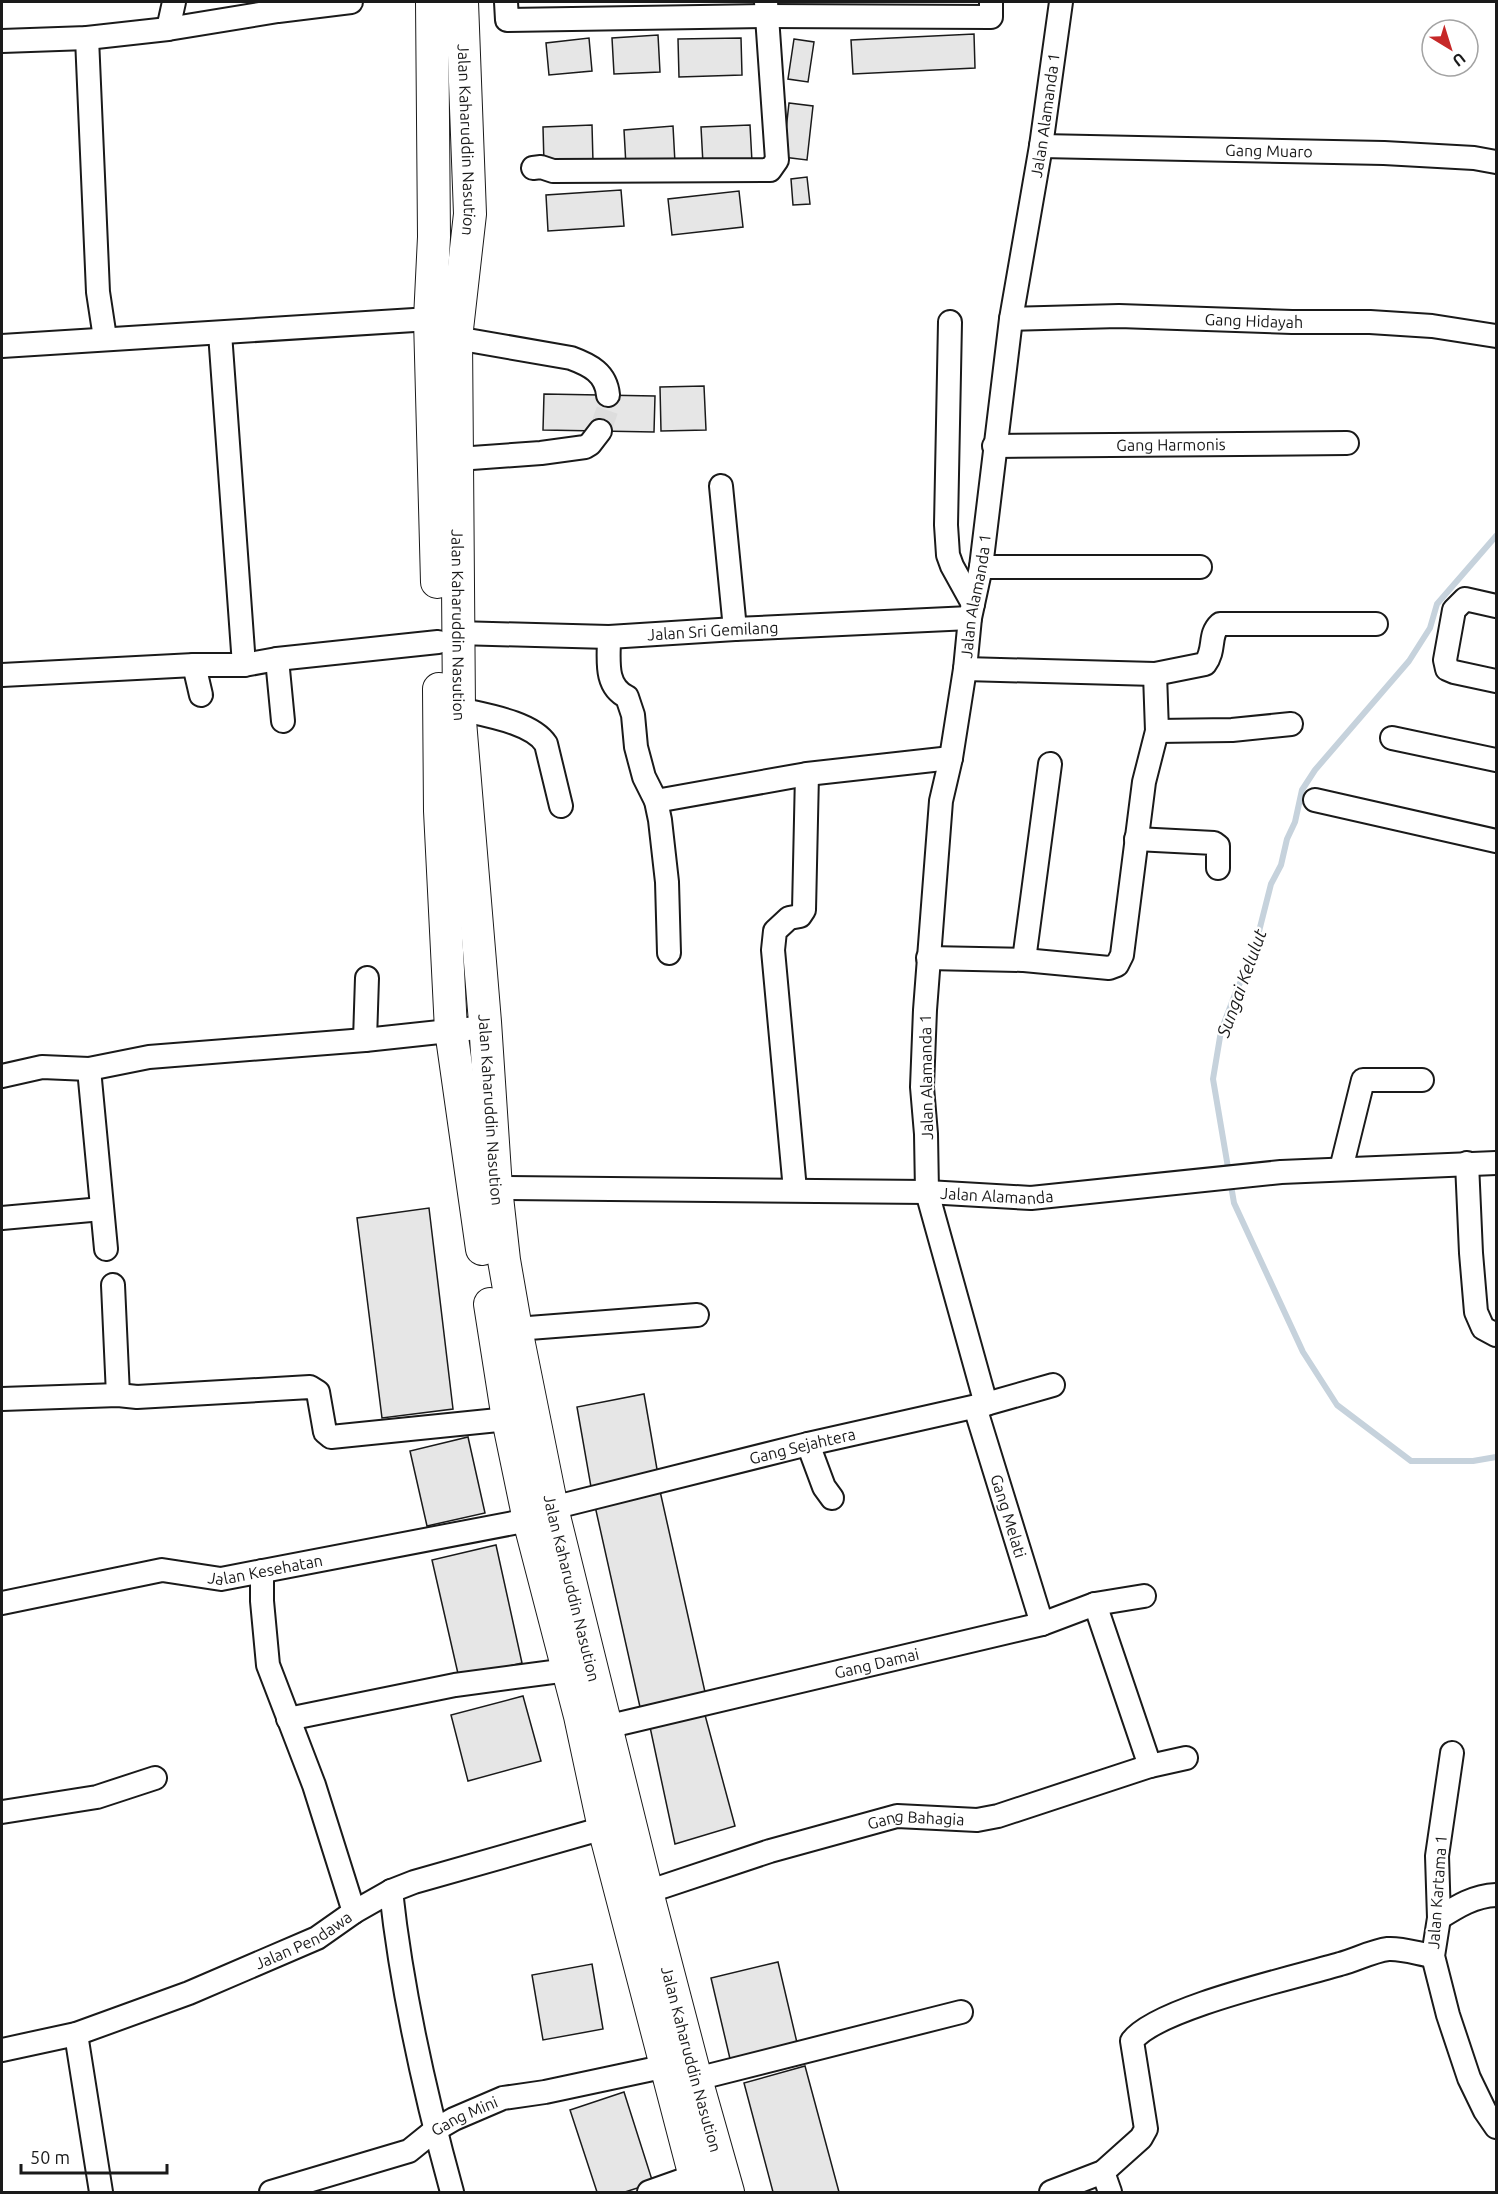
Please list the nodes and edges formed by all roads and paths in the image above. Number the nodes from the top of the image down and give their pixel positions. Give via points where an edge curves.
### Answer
1 (174, 2) edge
2 (351, 2) edge
3 (432, 2) edge
4 (462, 2) edge
5 (506, 2) edge
6 (991, 2) edge
7 (1061, 2) edge
8 (766, 9) edge
9 (168, 29) junction
10 (87, 38) junction
11 (2, 41) edge
12 (1041, 146) junction
13 (1497, 162) edge
14 (533, 168) dead end
15 (430, 319) junction
16 (1011, 319) junction
17 (950, 322) dead end
18 (220, 333) junction
19 (1497, 336) edge
20 (456, 338) junction
21 (105, 339) junction
22 (2, 346) edge
23 (608, 395) tunnel mouth
24 (600, 431) tunnel mouth
25 (1347, 443) dead end
26 (994, 446) junction
27 (458, 459) junction
28 (721, 486) dead end
29 (981, 567) junction
30 (1200, 567) dead end
31 (1497, 606) edge
32 (971, 611) junction
33 (1376, 624) dead end
34 (735, 629) junction
35 (609, 637) junction
36 (448, 638) junction
37 (277, 659) junction
38 (194, 665) junction
39 (244, 665) junction
40 (965, 669) junction
41 (1155, 674) junction
42 (2, 675) edge
43 (1497, 681) edge
44 (201, 695) dead end
45 (459, 709) junction
46 (283, 721) dead end
47 (1291, 724) dead end
48 (1156, 731) junction
49 (1392, 738) dead end
50 (951, 758) junction
51 (1497, 760) edge
52 (1050, 764) dead end
53 (807, 774) junction
54 (1315, 800) dead end
55 (656, 801) junction
56 (561, 806) dead end
57 (1136, 839) junction
58 (1497, 841) edge
59 (1218, 868) dead end
60 (669, 953) dead end
61 (928, 958) junction
62 (1024, 960) junction
63 (367, 978) dead end
64 (486, 1027) junction
65 (451, 1030) junction
66 (365, 1040) junction
67 (89, 1070) junction
68 (2, 1076) edge
69 (1422, 1080) dead end
70 (1467, 1163) junction
71 (1497, 1163) edge
72 (1341, 1169) junction
73 (496, 1188) junction
74 (795, 1190) junction
75 (927, 1192) junction
76 (102, 1209) junction
77 (2, 1218) edge
78 (106, 1249) dead end
79 (113, 1285) dead end
80 (697, 1314) dead end
81 (516, 1329) junction
82 (1497, 1335) edge
83 (1053, 1385) dead end
84 (118, 1395) junction
85 (2, 1399) edge
86 (980, 1406) junction
87 (508, 1419) junction
88 (808, 1444) junction
89 (832, 1498) dead end
90 (541, 1514) junction
91 (262, 1571) junction
92 (1144, 1596) dead end
93 (2, 1603) edge
94 (1095, 1604) junction
95 (1042, 1624) junction
96 (568, 1670) junction
97 (288, 1719) junction
98 (606, 1727) junction
99 (1452, 1753) dead end
100 (1186, 1758) dead end
101 (1150, 1766) junction
102 (155, 1778) dead end
103 (2, 1812) edge
104 (604, 1828) junction
105 (391, 1891) junction
106 (647, 1892) junction
107 (1497, 1895) edge
108 (354, 1912) junction
109 (1439, 1918) junction
110 (1433, 1956) junction
111 (961, 2012) dead end
112 (76, 2034) junction
113 (2, 2050) edge
114 (667, 2066) junction
115 (696, 2079) junction
116 (1497, 2127) edge
117 (435, 2130) junction
118 (1106, 2182) edge
119 (696, 2184) edge
120 (100, 2193) edge
121 (271, 2193) edge
122 (452, 2193) edge
123 (650, 2193) edge
124 (728, 2193) edge
125 (1051, 2193) edge

1 - 9 street
2 - 9 street
3 - 15 highway, Jalan Kaharuddin Nasution via 434,237
4 - 20 highway, Jalan Kaharuddin Nasution via 470,214
5 - 8 street via 507,20
6 - 8 street via 991,17
7 - 12 street, Jalan Alamanda 1
8 - 14 street via 777,160 770,170
9 - 10 street
10 - 11 street
10 - 21 street via 98,292
12 - 13 street, Gang Muaro via 1384,153
12 - 16 street, Jalan Alamanda 1
15 - 18 street
15 - 36 highway, Jalan Kaharuddin Nasution
16 - 19 street, Gang Hidayah via 1119,316 1370,322
16 - 26 street, Jalan Alamanda 1
17 - 32 street via 948,555
18 - 21 street
18 - 39 street
20 - 23 street via 588,364 602,375
20 - 27 highway, Jalan Kaharuddin Nasution
21 - 22 street
24 - 27 street via 585,447
25 - 26 street, Gang Harmonis
26 - 29 street, Jalan Alamanda 1
27 - 36 highway, Jalan Kaharuddin Nasution
28 - 34 street
29 - 30 street
29 - 32 street, Jalan Alamanda 1
31 - 43 street via 1465,599 1457,605 1445,660 1454,672
32 - 34 street, Jalan Sri Gemilang
32 - 40 street, Jalan Alamanda 1
33 - 41 street via 1220,624 1214,631 1211,654 1205,664
34 - 35 street, Jalan Sri Gemilang
35 - 36 street, Jalan Sri Gemilang
35 - 55 street via 609,677 616,692 627,697 644,777
36 - 37 street, Jalan Sri Gemilang
36 - 45 highway, Jalan Kaharuddin Nasution
36 - 65 highway, Jalan Kaharuddin Nasution via 440,811
37 - 39 street, Jalan Sri Gemilang
37 - 46 street
38 - 39 street, Jalan Sri Gemilang
38 - 42 street, Jalan Sri Gemilang
38 - 44 street
40 - 41 street
40 - 50 street, Jalan Alamanda 1
41 - 48 street
45 - 56 street via 511,722 542,739
45 - 64 highway, Jalan Kaharuddin Nasution
47 - 48 street
48 - 57 street
49 - 51 street
50 - 53 street
50 - 61 street, Jalan Alamanda 1 via 941,801
52 - 62 street
53 - 55 street
53 - 74 street via 804,910 775,931 773,950
54 - 58 street
55 - 60 street via 667,882
57 - 59 street via 1214,843 1218,846
57 - 62 street via 1122,955 1117,965 1109,968
61 - 62 street
61 - 75 street, Jalan Alamanda 1 via 922,1087
63 - 66 street
64 - 65 street
64 - 73 highway, Jalan Kaharuddin Nasution
65 - 66 street
65 - 87 highway, Jalan Kaharuddin Nasution
66 - 67 street via 149,1057
67 - 68 street via 42,1067
67 - 76 street
69 - 72 street via 1363,1080
70 - 71 street, Jalan Alamanda
70 - 72 street, Jalan Alamanda
70 - 82 street via 1476,1312 1483,1328
72 - 75 street, Jalan Alamanda via 1032,1198
73 - 74 street, Jalan Alamanda
73 - 81 highway, Jalan Kaharuddin Nasution
74 - 75 street, Jalan Alamanda
75 - 86 street, Gang Melati
76 - 77 street
76 - 78 street
79 - 84 street
80 - 81 street
81 - 90 highway, Jalan Kaharuddin Nasution
83 - 86 street, Gang Sejahtera
84 - 85 street
84 - 87 street via 310,1387 318,1392 325,1432 331,1437
86 - 88 street, Gang Sejahtera
86 - 95 street, Gang Melati
87 - 90 highway, Jalan Kaharuddin Nasution
88 - 89 street
88 - 90 street, Gang Sejahtera
90 - 91 street, Jalan Kesehatan
90 - 96 highway, Jalan Kaharuddin Nasution
90 - 98 highway, Jalan Kaharuddin Nasution
91 - 93 street, Jalan Kesehatan via 221,1579 162,1570
91 - 97 street via 268,1665
92 - 94 street, Gang Damai
94 - 95 street, Gang Damai
94 - 101 street
95 - 98 street, Gang Damai
96 - 97 street via 455,1685
96 - 104 highway, Jalan Kaharuddin Nasution
97 - 108 street via 314,1785
98 - 106 highway, Jalan Kaharuddin Nasution
99 - 109 street, Jalan Kartama 1 via 1437,1856
100 - 101 street, Gang Bahagia
101 - 106 street, Gang Bahagia via 998,1816 977,1820 897,1816 770,1851
102 - 103 street via 97,1797
104 - 105 street, Jalan Pendawa
104 - 114 highway, Jalan Kaharuddin Nasution
105 - 108 street, Jalan Pendawa
105 - 117 street via 407,2001
106 - 115 highway, Jalan Kaharuddin Nasution
107 - 109 street via 1462,1904
108 - 112 street, Jalan Pendawa via 316,1938 189,1993
109 - 110 street, Jalan Kartama 1
110 - 116 street, Jalan Kartama 1 via 1469,2078
110 - 118 street via 1389,1949 1181,2012 1139,2032 1132,2041 1146,2129
111 - 115 street
112 - 113 street, Jalan Pendawa
112 - 120 street
114 - 117 street, Gang Mini via 503,2098
114 - 119 highway, Jalan Kaharuddin Nasution
115 - 124 highway, Jalan Kaharuddin Nasution
117 - 121 street, Gang Mini via 409,2151
117 - 122 street
118 - 125 street
119 - 123 street

